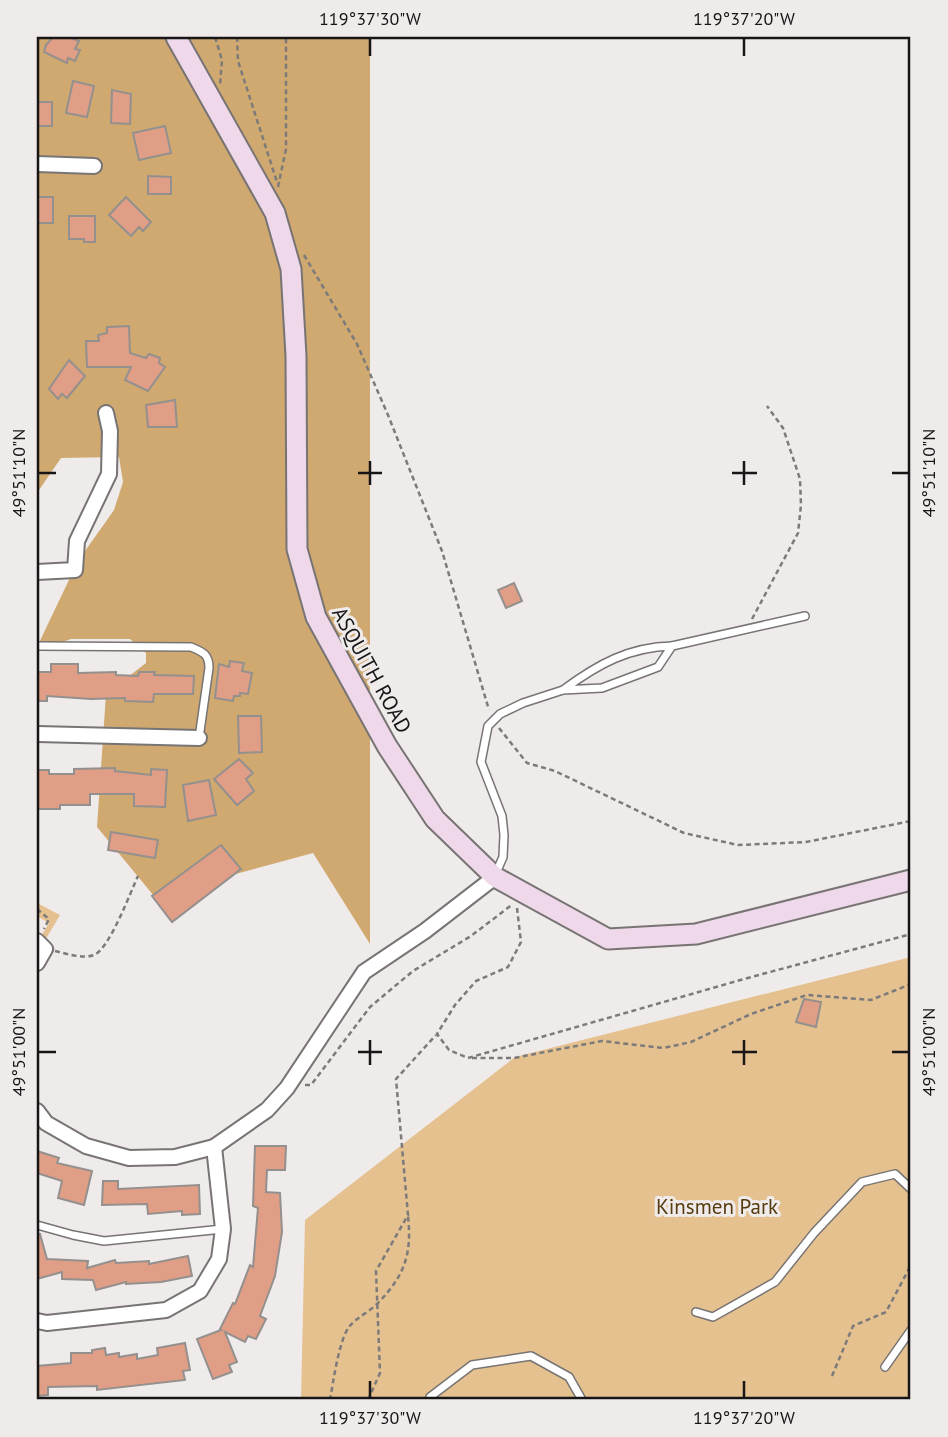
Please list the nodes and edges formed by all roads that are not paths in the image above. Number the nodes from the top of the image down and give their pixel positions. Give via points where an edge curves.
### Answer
1 (176, 37) edge
2 (37, 163) edge
3 (94, 166) dead end
4 (106, 413) dead end
5 (37, 572) edge
6 (805, 616) dead end
7 (37, 646) edge
8 (673, 646) junction
9 (564, 690) junction
10 (37, 734) edge
11 (199, 738) joint
12 (495, 877) junction
13 (911, 880) edge
14 (41, 941) edge
15 (37, 963) edge
16 (37, 1111) edge
17 (214, 1147) junction
18 (911, 1189) edge
19 (37, 1225) edge
20 (223, 1229) junction
21 (696, 1312) dead end
22 (37, 1321) edge
23 (911, 1330) edge
24 (885, 1367) dead end
25 (429, 1400) edge
26 (582, 1400) edge

1 - 12 street, ASQUITH ROAD via 275,213 291,269 298,549 316,617 387,746 435,819
2 - 3 street
4 - 5 street via 109,474 77,541 75,570
6 - 8 lane
7 - 11 lane via 191,647 204,652 209,668
8 - 9 lane via 647,647 619,657 590,670
8 - 9 lane via 658,667 602,688
9 - 12 lane via 500,713 488,726 481,762 502,816 504,835 503,857
10 - 11 street
12 - 13 street, ASQUITH ROAD via 608,939 696,934
12 - 17 street via 364,972 288,1088 267,1110
14 - 15 street
16 - 17 street via 46,1123 86,1146 129,1158 175,1157
17 - 20 street
18 - 21 lane via 895,1174 862,1182 775,1282 713,1317
19 - 20 lane via 104,1241
20 - 22 street via 219,1259 200,1291 166,1310
23 - 24 lane
25 - 26 lane via 472,1365 531,1356 569,1377

